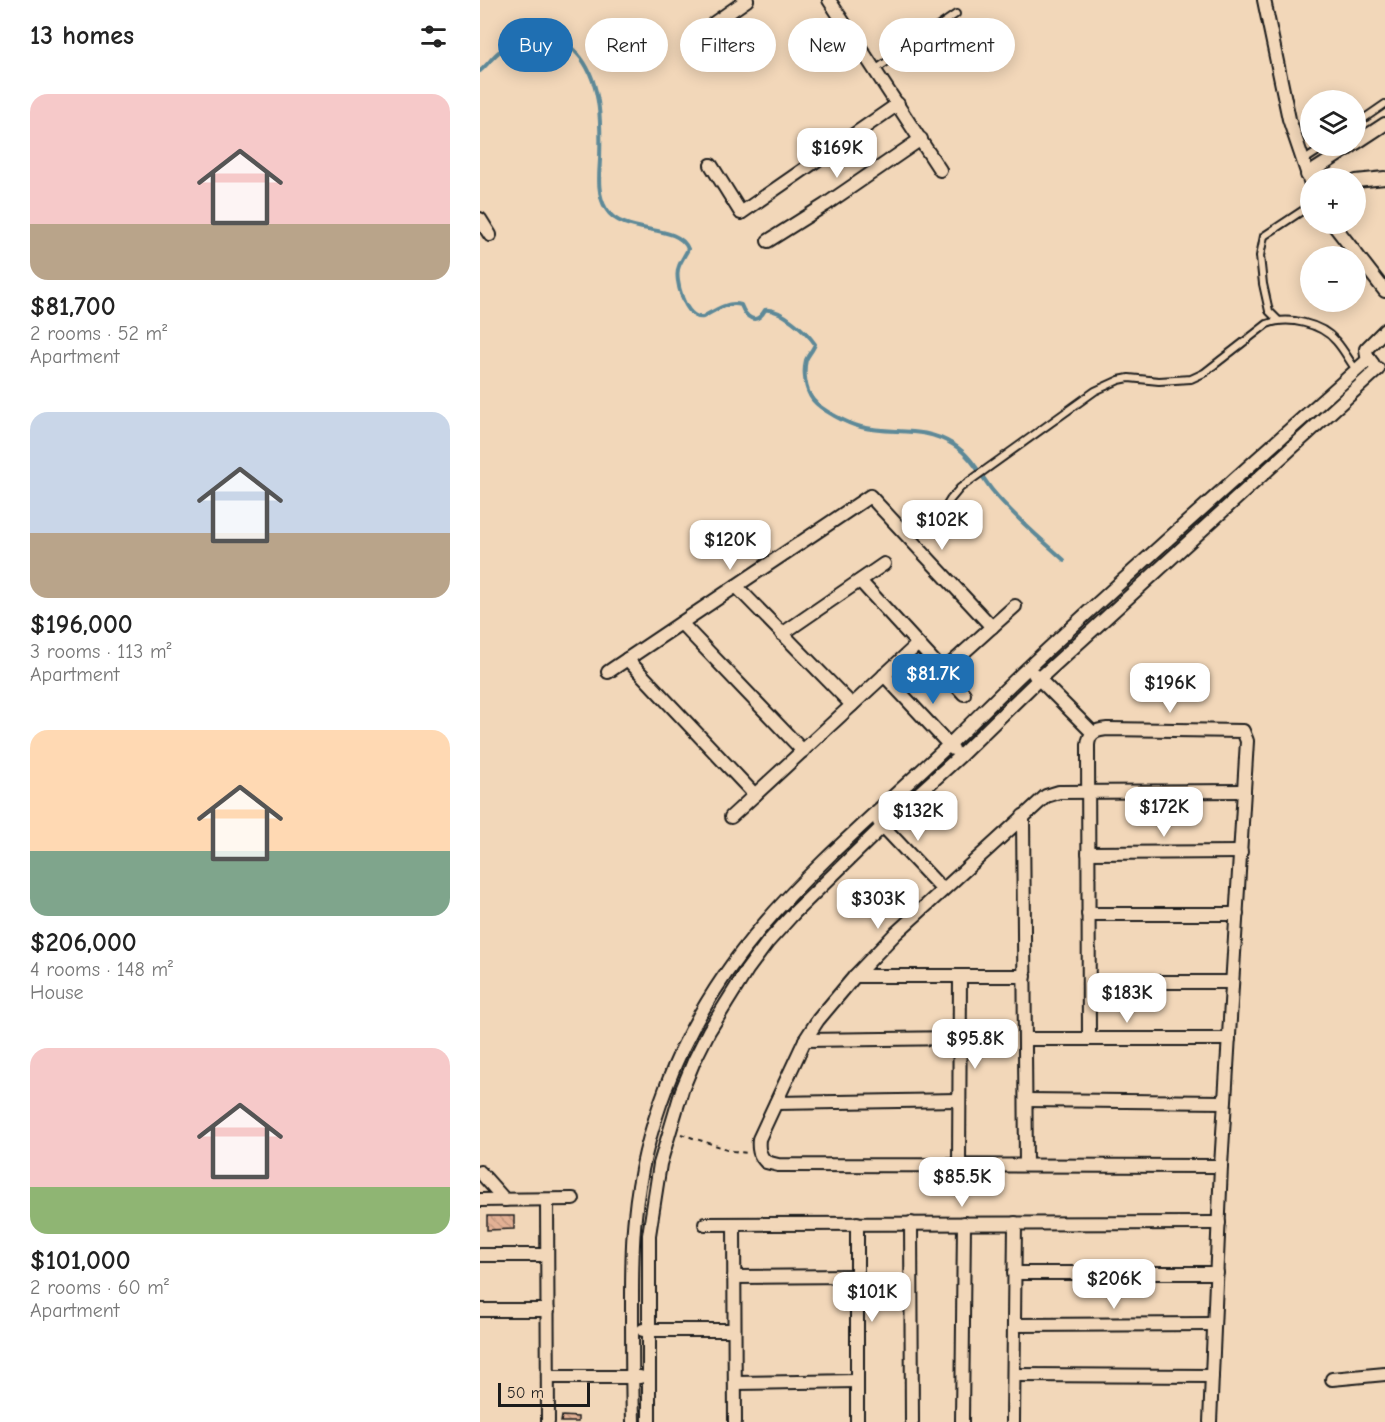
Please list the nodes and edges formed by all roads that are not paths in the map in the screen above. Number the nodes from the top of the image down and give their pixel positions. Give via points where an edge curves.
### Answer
1 (747, 0) edge
2 (829, 0) edge
3 (1264, 0) edge
4 (956, 14) dead end
5 (721, 18) edge
6 (875, 70) junction
7 (898, 104) junction
8 (1385, 104) edge
9 (1366, 117) edge
10 (1385, 124) edge
11 (1366, 136) edge
12 (921, 139) junction
13 (1311, 156) edge
14 (1339, 156) edge
15 (1303, 161) junction
16 (711, 165) dead end
17 (1305, 168) edge
18 (1324, 168) edge
19 (940, 170) dead end
20 (1385, 178) edge
21 (1366, 180) edge
22 (1300, 212) edge
23 (480, 219) edge
24 (1341, 234) edge
25 (490, 235) dead end
26 (768, 241) dead end
27 (1385, 291) edge
28 (1278, 320) junction
29 (1385, 330) edge
30 (1369, 359) junction
31 (1356, 370) junction
32 (1381, 370) edge
33 (1365, 381) junction
34 (931, 531) dead end
35 (884, 564) dead end
36 (860, 581) junction
37 (736, 586) junction
38 (1015, 606) dead end
39 (681, 623) junction
40 (992, 627) junction
41 (782, 634) junction
42 (918, 644) junction
43 (627, 659) junction
44 (1028, 668) junction
45 (943, 671) junction
46 (608, 672) dead end
47 (884, 675) junction
48 (1039, 679) junction
49 (964, 694) dead end
50 (852, 705) junction
51 (1093, 733) junction
52 (949, 744) junction
53 (803, 751) junction
54 (960, 756) junction
55 (1088, 791) junction
56 (1244, 791) junction
57 (755, 795) junction
58 (872, 815) junction
59 (1023, 816) junction
60 (731, 817) dead end
61 (883, 826) junction
62 (1241, 852) junction
63 (1088, 854) junction
64 (942, 889) junction
65 (1088, 914) junction
66 (1237, 914) junction
67 (855, 976) junction
68 (960, 976) junction
69 (1025, 976) junction
70 (1089, 982) junction
71 (1232, 982) junction
72 (715, 988) junction
73 (729, 997) junction
74 (960, 1038) junction
75 (1025, 1038) junction
76 (1089, 1038) junction
77 (1229, 1039) junction
78 (805, 1040) junction
79 (959, 1100) junction
80 (1026, 1100) junction
81 (1224, 1102) junction
82 (776, 1103) junction
83 (654, 1125) junction
84 (669, 1130) junction
85 (959, 1165) junction
86 (1026, 1165) junction
87 (1221, 1166) junction
88 (480, 1172) edge
89 (573, 1199) dead end
90 (480, 1200) edge
91 (505, 1200) junction
92 (547, 1200) junction
93 (857, 1223) junction
94 (911, 1223) junction
95 (964, 1223) junction
96 (1015, 1223) junction
97 (1219, 1223) junction
98 (705, 1224) dead end
99 (734, 1224) junction
100 (480, 1255) edge
101 (547, 1255) junction
102 (1014, 1273) junction
103 (1217, 1273) junction
104 (857, 1276) junction
105 (734, 1277) junction
106 (480, 1310) edge
107 (548, 1310) junction
108 (1214, 1324) junction
109 (1014, 1325) junction
110 (632, 1330) junction
111 (648, 1330) junction
112 (734, 1330) junction
113 (1385, 1374) edge
114 (1014, 1375) junction
115 (649, 1376) junction
116 (1212, 1376) junction
117 (548, 1377) junction
118 (632, 1377) junction
119 (1332, 1379) dead end
120 (857, 1381) junction
121 (735, 1383) junction
122 (548, 1422) edge
123 (633, 1422) edge
124 (649, 1422) edge
125 (735, 1422) edge
126 (857, 1422) edge
127 (912, 1422) edge
128 (962, 1422) edge
129 (1013, 1422) edge
130 (1210, 1422) edge

1 - 5 street
2 - 6 street
3 - 15 street via 1289,119
4 - 6 lane
6 - 7 street
7 - 12 street
7 - 16 street via 741,213
8 - 9 lane
10 - 11 street
12 - 19 street
12 - 26 street
13 - 15 lane
14 - 18 street
15 - 17 street
20 - 21 street
22 - 28 lane via 1264,236 1260,256 1263,284 1269,311
23 - 25 street
24 - 27 street
28 - 31 lane via 1304,323 1329,334
28 - 34 lane via 1191,379 1129,378 1095,391 960,488
29 - 30 street via 1367,347
30 - 31 street
30 - 32 street
31 - 33 lane
31 - 44 street
32 - 33 street
33 - 48 street
35 - 36 street
36 - 41 street
36 - 42 street
37 - 39 street
37 - 40 street via 870,496
37 - 41 street
38 - 40 street
39 - 43 street
39 - 53 street
40 - 45 street
41 - 50 street
42 - 45 street
42 - 47 street
43 - 46 street
43 - 57 street
44 - 48 street
44 - 52 street
45 - 49 street
47 - 50 street
47 - 52 street
48 - 51 street
48 - 54 street
50 - 53 street
51 - 55 street via 1089,741
51 - 56 street via 1107,729 1243,731 1248,741
52 - 54 street
52 - 58 street
53 - 57 street
54 - 61 street
55 - 56 street
55 - 59 street via 1054,792
55 - 63 street
56 - 62 street
57 - 60 street
58 - 61 street
58 - 72 street via 754,933
59 - 64 street
59 - 69 street
61 - 64 street
61 - 73 street via 795,912
62 - 63 street
62 - 66 street
63 - 65 street
64 - 67 street
65 - 66 street
65 - 70 street
66 - 71 street
67 - 68 street
67 - 78 street
68 - 69 street
68 - 74 street
69 - 75 street
70 - 71 street
70 - 76 street
71 - 77 street
72 - 73 street
72 - 83 street via 680,1054
73 - 84 street via 694,1061
74 - 78 street
74 - 79 street
75 - 76 street
75 - 80 street
76 - 77 street
77 - 81 street
78 - 82 street
79 - 82 street
79 - 85 street
80 - 81 street
80 - 86 street
81 - 87 street
82 - 85 street via 759,1139 759,1153 766,1162
83 - 84 street
83 - 110 street via 644,1158 635,1216
84 - 111 street via 651,1218
85 - 86 street
86 - 87 street
87 - 97 street
88 - 91 street
89 - 92 street
90 - 91 street
91 - 92 street
92 - 101 street
93 - 94 street
93 - 99 street
93 - 104 street
94 - 95 street
94 - 127 street
95 - 96 street
95 - 128 street
96 - 97 street
96 - 102 street
97 - 103 street
98 - 99 street
99 - 105 street
100 - 101 street
101 - 107 street
102 - 103 street
102 - 109 street
103 - 108 street
104 - 105 street
104 - 120 street
105 - 112 street
106 - 107 street
107 - 117 street
108 - 109 street
108 - 116 street
109 - 114 street
110 - 111 street
110 - 118 street
111 - 112 street
111 - 115 street
112 - 121 street
113 - 119 street
114 - 116 street
114 - 129 street
115 - 118 street
115 - 124 street
116 - 130 street
117 - 118 street
117 - 122 street
118 - 123 street
120 - 121 street
120 - 126 street
121 - 125 street

